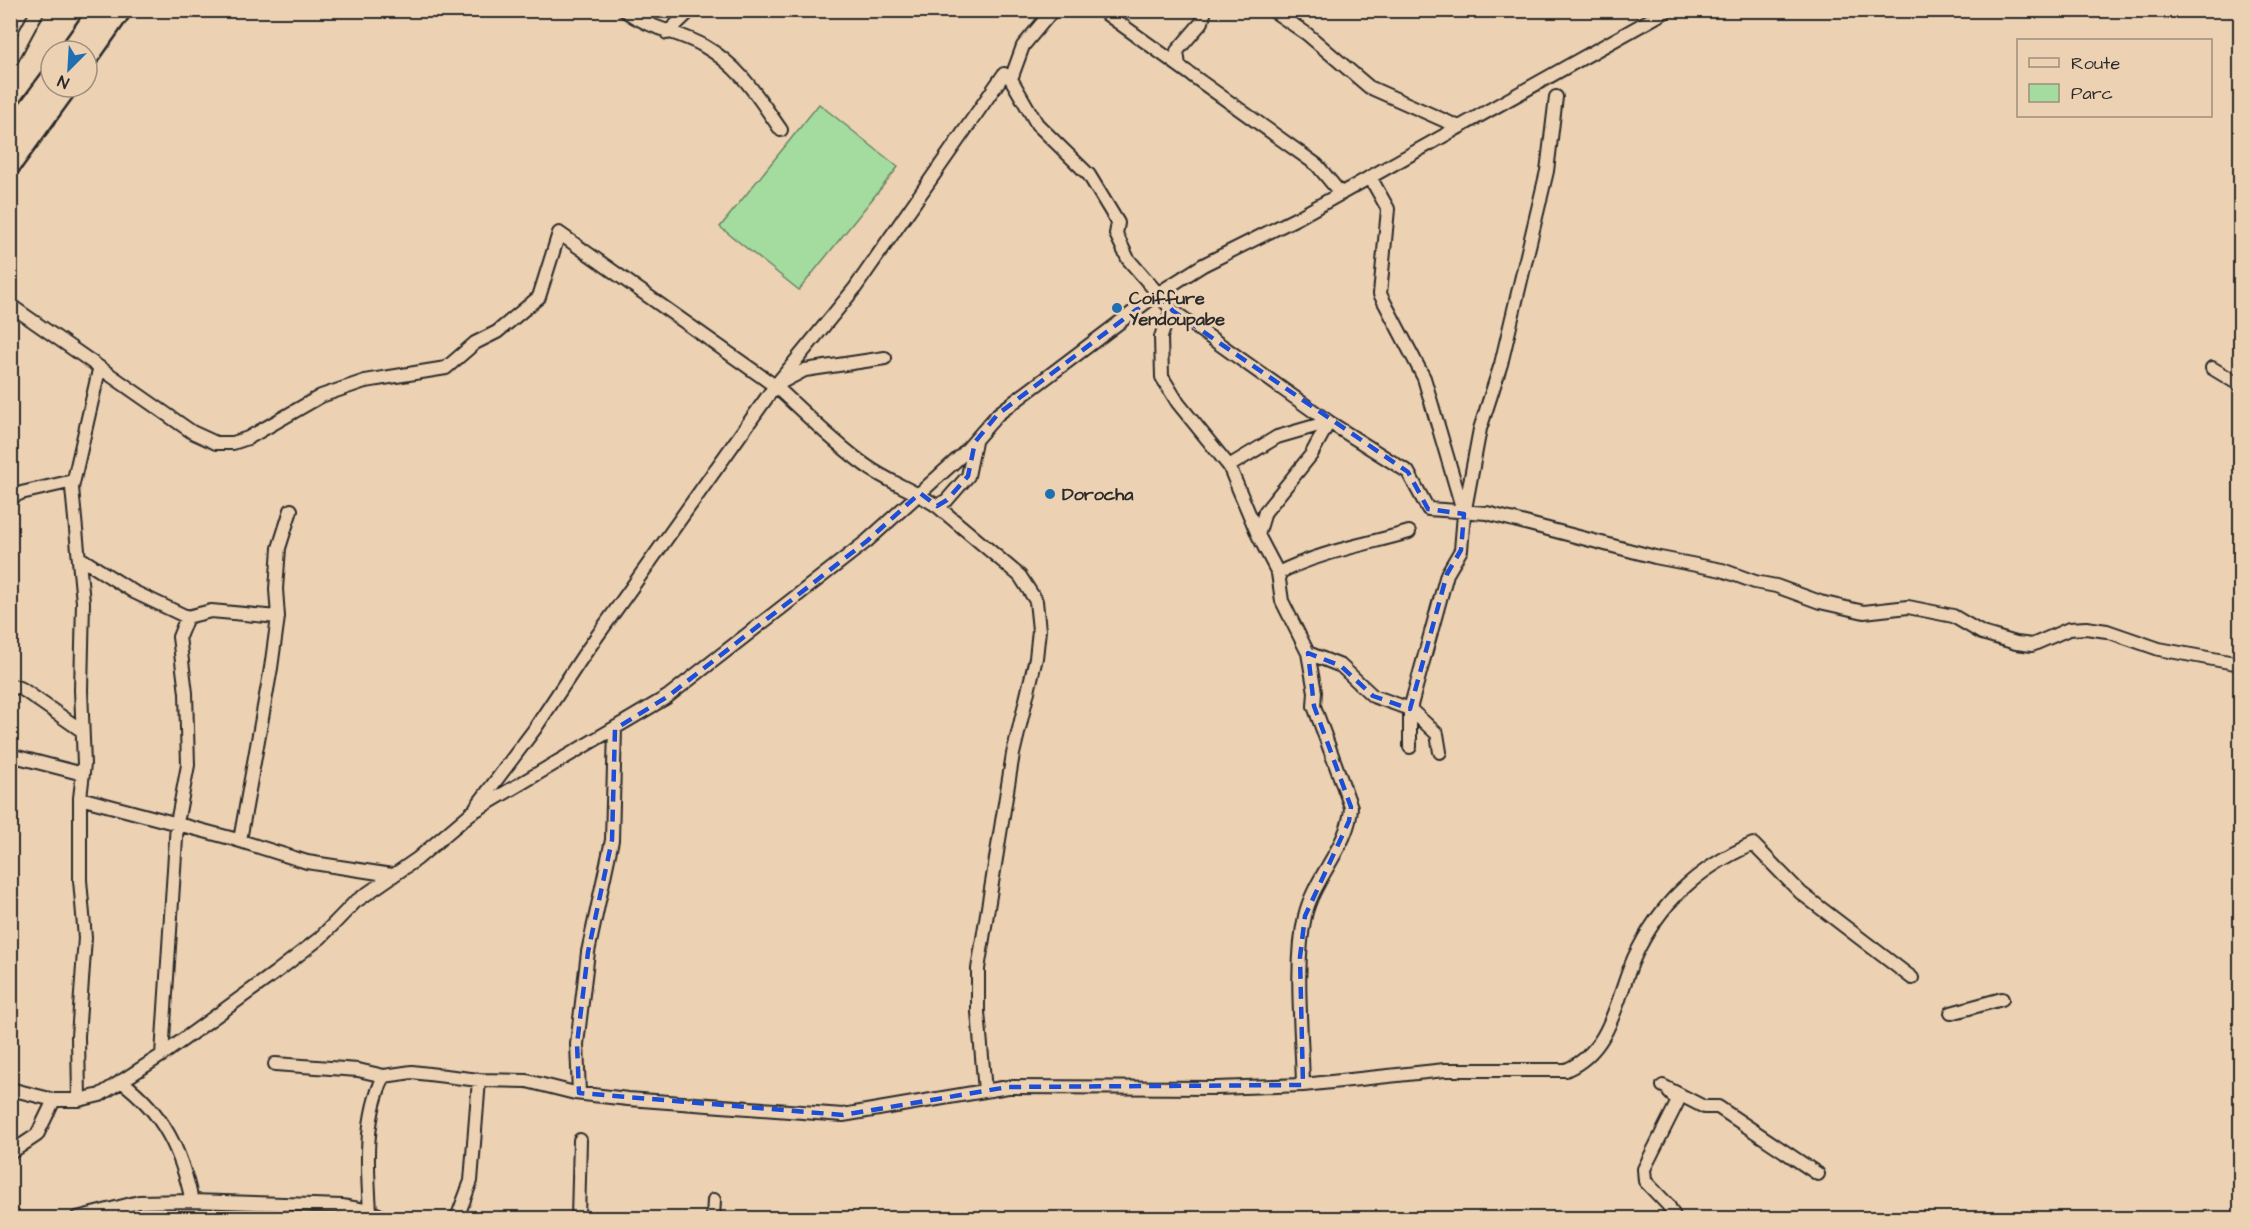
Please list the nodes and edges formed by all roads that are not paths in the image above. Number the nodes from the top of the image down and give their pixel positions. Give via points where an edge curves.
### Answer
1 (38, 10) edge
2 (100, 10) edge
3 (120, 10) edge
4 (624, 10) edge
5 (691, 10) edge
6 (1053, 10) edge
7 (1101, 10) edge
8 (1205, 10) edge
9 (1272, 10) edge
10 (1668, 10) edge
11 (667, 33) junction
12 (79, 39) edge
13 (99, 40) edge
14 (10, 62) edge
15 (1179, 66) junction
16 (1004, 74) dead end
17 (39, 96) edge
18 (1556, 97) dead end
19 (57, 99) edge
20 (1459, 127) junction
21 (781, 130) dead end
22 (10, 135) edge
23 (10, 164) edge
24 (1370, 177) junction
25 (1341, 194) junction
26 (1157, 294) junction
27 (10, 305) edge
28 (1173, 311) junction
29 (885, 358) dead end
30 (2212, 368) dead end
31 (99, 370) junction
32 (775, 386) junction
33 (2241, 386) edge
34 (1329, 422) junction
35 (975, 442) junction
36 (1229, 466) junction
37 (73, 481) junction
38 (920, 493) junction
39 (10, 498) edge
40 (937, 506) junction
41 (291, 510) dead end
42 (1464, 514) junction
43 (1409, 532) dead end
44 (1258, 535) junction
45 (80, 558) junction
46 (1278, 573) junction
47 (278, 616) junction
48 (187, 617) junction
49 (1308, 653) junction
50 (2241, 664) edge
51 (10, 685) edge
52 (1410, 709) junction
53 (615, 729) junction
54 (81, 730) junction
55 (1410, 747) dead end
56 (1440, 752) dead end
57 (10, 755) edge
58 (83, 774) junction
59 (80, 798) junction
60 (471, 813) junction
61 (177, 823) junction
62 (240, 840) junction
63 (392, 875) junction
64 (1912, 978) dead end
65 (2002, 999) dead end
66 (1951, 1012) dead end
67 (162, 1055) junction
68 (275, 1064) dead end
69 (384, 1076) junction
70 (479, 1080) junction
71 (121, 1081) junction
72 (1304, 1085) junction
73 (10, 1089) edge
74 (985, 1090) junction
75 (579, 1093) junction
76 (54, 1100) junction
77 (79, 1100) junction
78 (580, 1140) dead end
79 (10, 1153) edge
80 (1818, 1174) dead end
81 (714, 1200) dead end
82 (192, 1202) junction
83 (370, 1211) junction
84 (77, 1218) edge
85 (385, 1218) edge
86 (457, 1218) edge
87 (578, 1218) edge
88 (713, 1218) edge
89 (1675, 1218) edge

1 - 14 street
2 - 12 highway
3 - 13 highway
4 - 11 street
5 - 11 street
6 - 26 street via 1023,46 1011,79 1037,124 1089,175 1118,223 1116,234 1128,258
7 - 15 street
8 - 15 street via 1203,22 1177,51
9 - 20 street via 1369,87
10 - 20 street
11 - 21 street via 703,45 736,67
15 - 25 street via 1317,165
16 - 32 street via 855,288
17 - 22 highway
18 - 42 street via 1547,171 1501,364 1480,429
19 - 23 highway
20 - 24 street
24 - 25 street
24 - 42 street via 1388,209 1380,294 1424,378
25 - 26 street via 1203,265
26 - 28 street
26 - 35 street via 998,414
27 - 31 street
28 - 34 street
28 - 36 street via 1161,337 1162,377
29 - 32 street via 805,370
30 - 33 street
31 - 32 street via 192,432 216,443 233,443 332,392 365,381 446,368 539,297 559,233
31 - 37 street
32 - 38 street via 867,466
32 - 60 street via 534,730
34 - 36 street via 1277,437
34 - 42 street via 1408,472 1428,509
34 - 44 street via 1311,454 1265,512
35 - 38 street
35 - 40 street via 968,476
36 - 44 street
37 - 39 street
37 - 45 street via 72,505
38 - 40 street
38 - 53 street via 867,541 667,697
40 - 74 street via 1020,576 1036,601 1039,630 1013,754 979,960 978,1012
41 - 47 street via 279,548
42 - 50 street via 1487,513 1655,557 1722,570 1864,612 1908,608 1953,616 1983,633 2016,643 2032,645 2069,629 2086,628 2107,631 2159,650
42 - 52 street via 1461,550 1447,574
43 - 46 street via 1314,557
44 - 46 street
45 - 48 street via 134,592
45 - 54 street
46 - 49 street via 1282,601
47 - 48 street via 211,611
47 - 62 street
48 - 61 street via 180,637 188,765
49 - 52 street via 1341,666 1373,696
49 - 72 street via 1316,692 1314,706 1351,807 1349,821 1305,916 1300,957
51 - 54 street via 22,689
52 - 55 street
52 - 56 street via 1437,734
53 - 60 street
53 - 75 street via 612,840 588,952 577,1044
54 - 58 street
57 - 58 street
58 - 59 street
59 - 61 street
59 - 77 street via 85,938 78,1036
60 - 63 street via 417,860
61 - 62 street
61 - 67 street
62 - 63 street via 307,862
63 - 67 street via 355,902 320,938
64 - 72 street via 1810,900 1753,844 1707,866 1675,894 1635,957 1611,1024 1581,1064 1566,1070 1445,1070
65 - 66 street
67 - 71 street
68 - 69 street via 358,1070
69 - 70 street via 412,1072
69 - 83 street via 369,1134
70 - 75 street via 527,1081
70 - 86 street via 471,1182
71 - 77 street via 100,1095
71 - 82 street via 160,1118 183,1163
72 - 74 street
73 - 76 street
74 - 75 street via 843,1115
76 - 77 street
76 - 79 street via 37,1135
78 - 87 street
80 - 89 street via 1718,1107 1704,1107 1663,1086 1678,1101 1644,1169 1645,1181
81 - 88 street
82 - 83 street via 320,1204
82 - 84 street via 139,1202
83 - 85 street

